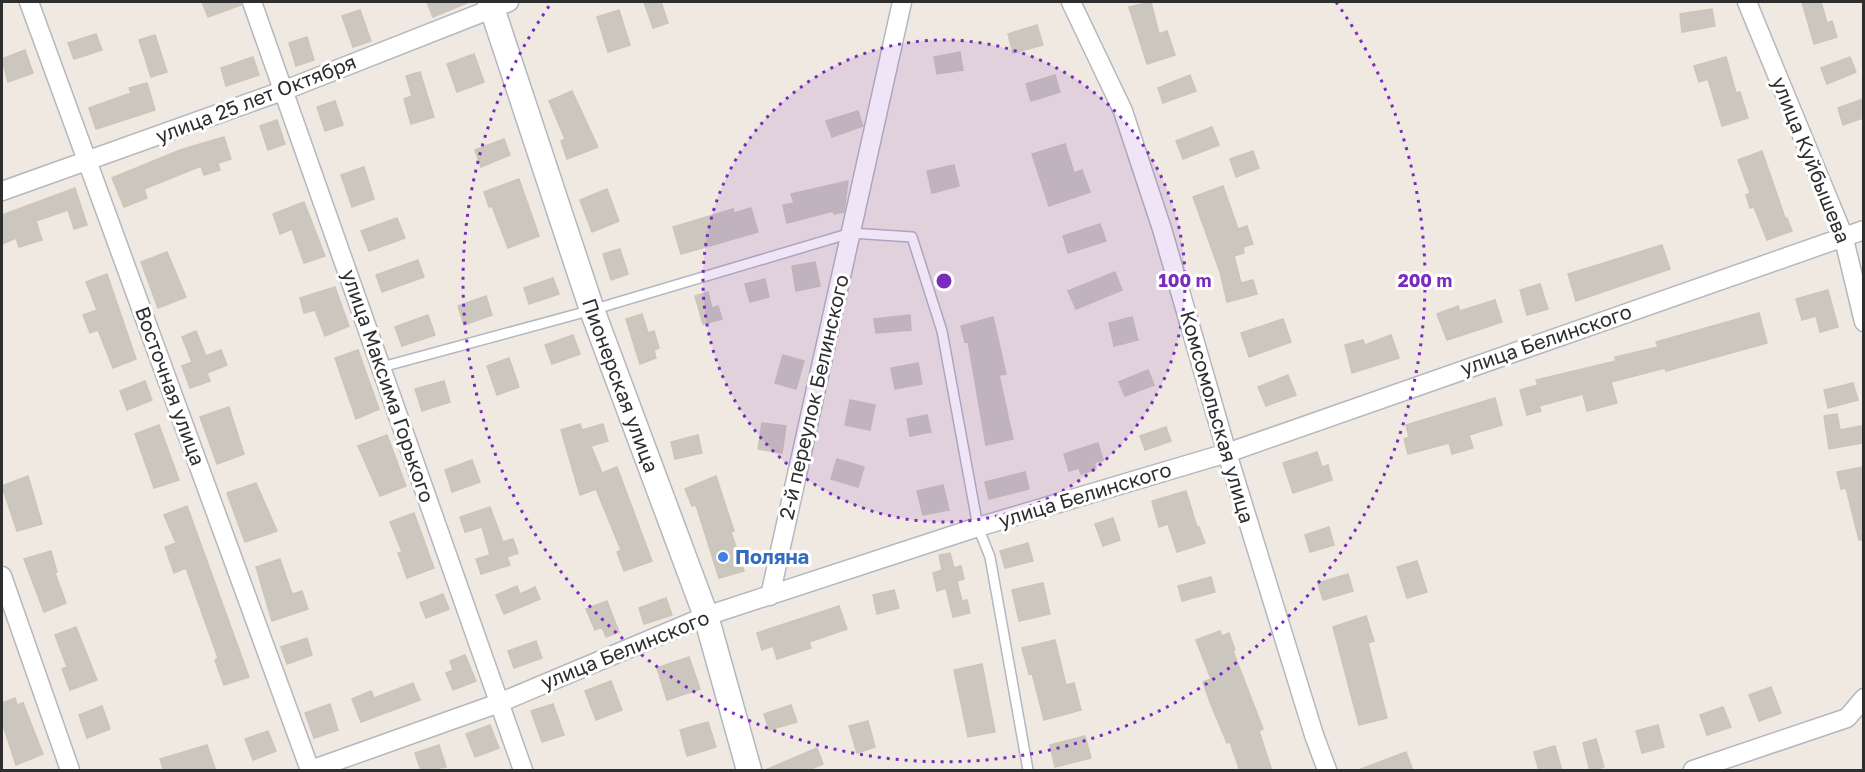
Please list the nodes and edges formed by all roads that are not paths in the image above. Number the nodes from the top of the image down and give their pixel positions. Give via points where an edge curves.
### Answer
1 (29, 2) edge
2 (252, 2) edge
3 (902, 2) edge
4 (1071, 2) edge
5 (1747, 2) edge
6 (497, 4) edge
7 (285, 90) junction
8 (89, 161) junction
9 (2, 190) edge
10 (1863, 230) edge
11 (851, 233) junction
12 (1843, 235) junction
13 (592, 310) junction
14 (1863, 322) edge
15 (382, 367) junction
16 (1227, 453) junction
17 (978, 527) junction
18 (2, 576) edge
19 (770, 596) junction
20 (706, 616) junction
21 (1863, 698) edge
22 (498, 703) junction
23 (70, 771) edge
24 (311, 771) edge
25 (524, 771) edge
26 (749, 771) edge
27 (1028, 771) edge
28 (1327, 771) edge
29 (1693, 771) edge

1 - 8 street, Восточная улица
2 - 7 street, улица Максима Горького
3 - 11 street, 2-й переулок Белинского
4 - 16 street, Комсомольская улица via 1123,111
5 - 12 street, улица Куйбышева
6 - 7 street, улица 25 лет Октября
6 - 13 street, Пионерская улица
7 - 8 street, улица 25 лет Октября
7 - 15 street, улица Максима Горького
8 - 9 street, улица 25 лет Октября
8 - 24 street, Восточная улица
10 - 12 street, улица Белинского
11 - 13 lane
11 - 17 lane via 912,237 942,332
11 - 19 street, 2-й переулок Белинского
12 - 14 street, улица Куйбышева
12 - 16 street, улица Белинского
13 - 15 lane
13 - 20 street, Пионерская улица
15 - 22 street, улица Максима Горького
16 - 17 street, улица Белинского
16 - 28 street, Комсомольская улица
17 - 19 street, улица Белинского
17 - 27 lane via 990,557
18 - 23 street
19 - 20 street, улица Белинского
20 - 22 street, улица Белинского
20 - 26 street, Пионерская улица
21 - 29 street via 1847,718
22 - 24 street, улица Белинского
22 - 25 street, улица Максима Горького

